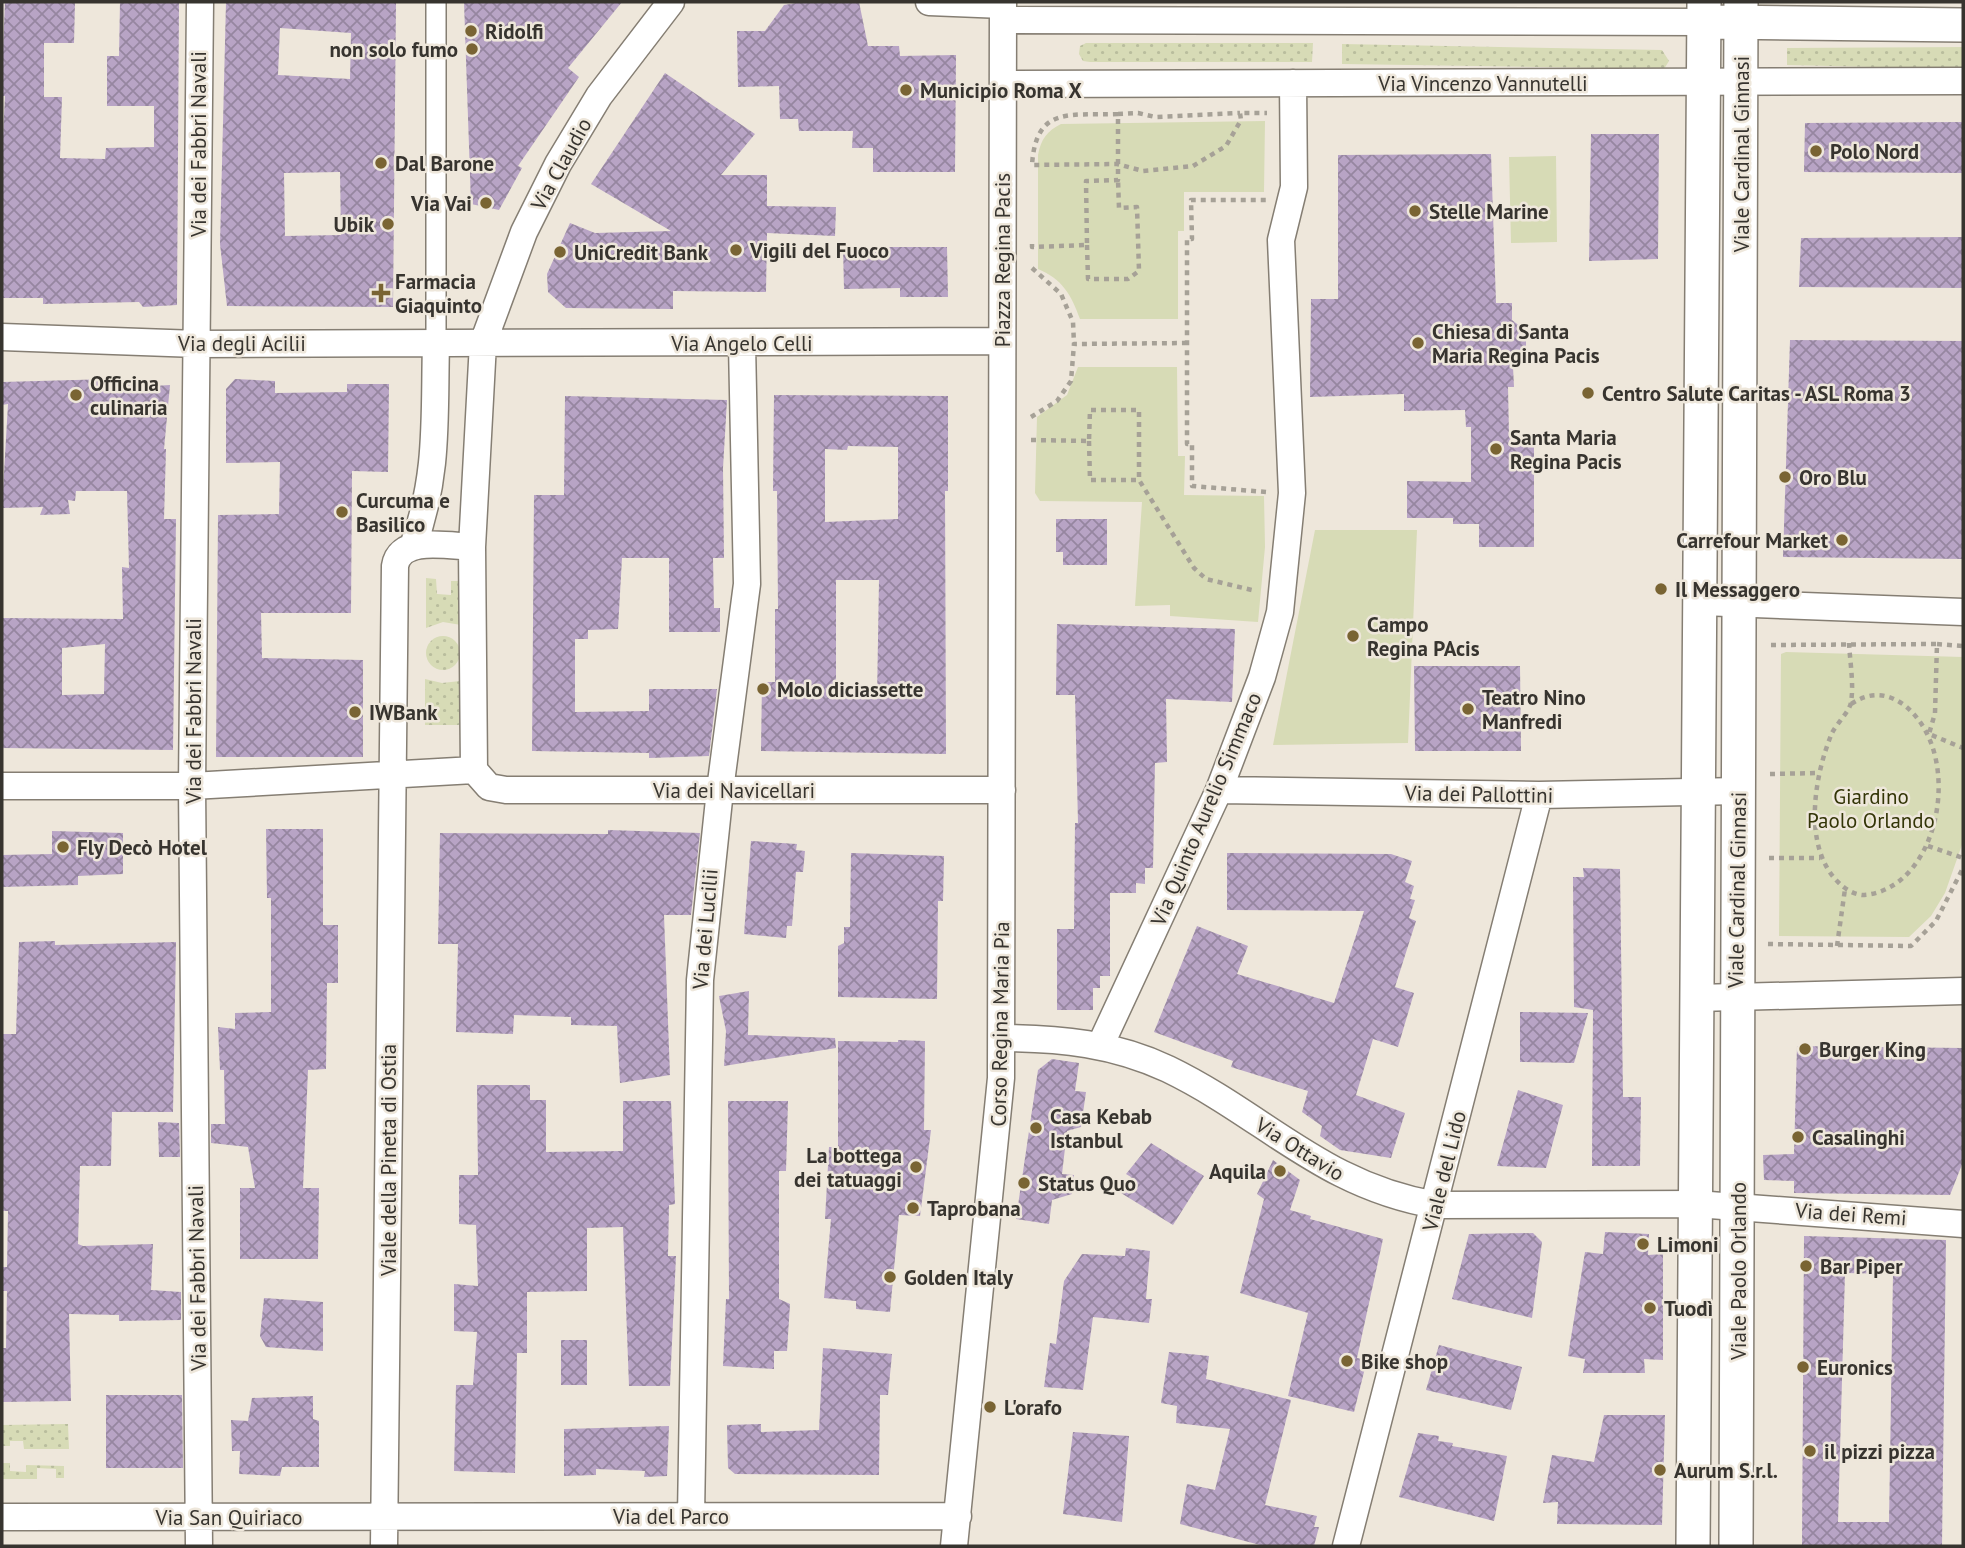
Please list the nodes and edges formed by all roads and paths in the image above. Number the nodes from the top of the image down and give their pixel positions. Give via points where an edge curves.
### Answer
1 (200, 2) edge
2 (436, 2) edge
3 (671, 2) edge
4 (929, 2) edge
5 (1003, 9) edge
6 (1741, 11) edge
7 (1704, 12) edge
8 (1963, 25) edge
9 (1740, 80) junction
10 (1963, 81) edge
11 (1703, 82) junction
12 (1293, 83) junction
13 (1003, 84) junction
14 (1240, 113) junction
15 (1273, 113) dead end
16 (1118, 114) junction
17 (1118, 164) junction
18 (1118, 180) junction
19 (1274, 200) dead end
20 (1087, 245) junction
21 (1702, 304) junction
22 (1741, 305) junction
23 (2, 337) edge
24 (1001, 341) junction
25 (1187, 342) junction
26 (436, 343) junction
27 (483, 343) junction
28 (197, 344) junction
29 (742, 344) junction
30 (1074, 344) junction
31 (1089, 442) junction
32 (1741, 445) junction
33 (1702, 447) junction
34 (1139, 480) junction
35 (1292, 487) junction
36 (1001, 499) joint
37 (413, 546) junction
38 (472, 547) junction
39 (1283, 594) junction
40 (1741, 601) junction
41 (1702, 602) junction
42 (1963, 612) edge
43 (1771, 643) dead end
44 (1849, 643) junction
45 (1937, 644) junction
46 (1963, 646) edge
47 (1851, 704) junction
48 (1929, 734) junction
49 (1963, 748) edge
50 (474, 770) junction
51 (391, 773) junction
52 (1819, 773) junction
53 (1770, 774) dead end
54 (2, 786) edge
55 (192, 786) junction
56 (720, 790) junction
57 (1002, 790) junction
58 (1219, 790) junction
59 (1698, 791) junction
60 (1739, 791) junction
61 (1539, 795) junction
62 (1928, 846) junction
63 (1769, 858) dead end
64 (1820, 858) junction
65 (1963, 858) edge
66 (1963, 868) edge
67 (1845, 889) junction
68 (1768, 946) dead end
69 (1837, 946) junction
70 (1963, 991) edge
71 (1738, 997) junction
72 (1698, 998) junction
73 (1002, 1038) junction
74 (1100, 1046) junction
75 (1696, 1204) junction
76 (1436, 1205) junction
77 (1739, 1206) junction
78 (1962, 1218) edge
79 (691, 1516) junction
80 (957, 1516) junction
81 (2, 1517) edge
82 (384, 1517) junction
83 (199, 1518) junction
84 (199, 1546) edge
85 (384, 1546) edge
86 (954, 1546) edge
87 (1346, 1546) edge
88 (1693, 1546) edge
89 (1736, 1546) edge

1 - 28 street, Via dei Fabbri Navali
2 - 26 street
3 - 27 street, Via Claudio via 599,96 558,163 524,232
4 - 5 street
5 - 7 street
5 - 13 street, Piazza Regina Pacis
6 - 7 street
6 - 8 street
6 - 9 street, Viale Cardinal Ginnasi
7 - 11 street, Viale Cardinal Ginnasi
9 - 10 street, Via Vincenzo Vannutelli
9 - 11 street, Via Vincenzo Vannutelli
9 - 22 street, Viale Cardinal Ginnasi
11 - 12 street, Via Vincenzo Vannutelli
11 - 21 street, Viale Cardinal Ginnasi
12 - 13 street, Via Vincenzo Vannutelli
12 - 35 street via 1293,187 1281,240
13 - 24 street, Piazza Regina Pacis
14 - 15 path
14 - 16 path
14 - 17 path via 1241,120 1226,146 1193,166 1143,171
16 - 17 path
16 - 17 path via 1061,116 1047,123 1034,142 1032,165
17 - 18 path
18 - 20 path via 1086,181
18 - 20 path via 1119,208 1137,207 1139,271 1128,279 1088,279
19 - 25 path via 1191,200
20 - 30 path via 1035,246 1032,271 1061,294 1073,322
21 - 22 street
21 - 33 street, Viale Cardinal Ginnasi
22 - 32 street, Viale Cardinal Ginnasi
23 - 28 street, Via degli Acilii
24 - 29 street, Via Angelo Celli
24 - 36 street, Piazza Regina Pacis
25 - 30 path
25 - 35 path via 1187,444 1192,444 1192,486
26 - 27 street, Via degli Acilii
26 - 28 street, Via degli Acilii
26 - 37 street via 433,474
27 - 29 street, Via Angelo Celli
27 - 38 street, Via Claudio
28 - 55 street, Via dei Fabbri Navali
29 - 56 street, Via dei Lucilii via 746,595
30 - 31 path via 1074,371 1057,401 1031,415 1031,442
31 - 34 path via 1090,480
31 - 34 path via 1090,410 1139,410
32 - 33 street
32 - 40 street, Viale Cardinal Ginnasi
33 - 41 street, Viale Cardinal Ginnasi
34 - 39 path via 1199,575
35 - 39 street, Via Quinto Aurelio Simmaco
36 - 57 street, Corso Regina Maria Pia
37 - 38 street
37 - 51 street, Viale della Pineta di Ostia via 400,551 395,566
38 - 50 street, Via Claudio
39 - 58 street, Via Quinto Aurelio Simmaco via 1269,658
40 - 41 street
40 - 42 street
40 - 60 street, Viale Cardinal Ginnasi
41 - 59 street, Viale Cardinal Ginnasi
43 - 44 path
44 - 45 path
44 - 47 path
45 - 46 path
45 - 48 path via 1935,713
47 - 48 path via 1874,694 1896,699 1919,718
47 - 52 path via 1832,733
48 - 49 path
48 - 62 path via 1938,794
50 - 51 street
50 - 56 street, Via dei Navicellari via 489,787 506,790
51 - 55 street
51 - 82 street, Viale della Pineta di Ostia
52 - 53 path
52 - 64 path
54 - 55 street
55 - 83 street, Via dei Fabbri Navali
56 - 57 street, Via dei Navicellari
56 - 79 street, Via dei Lucilii via 699,1004
57 - 73 street, Corso Regina Maria Pia
58 - 61 street, Via dei Pallottini
58 - 74 street, Via Quinto Aurelio Simmaco
59 - 60 street, Via dei Pallottini
59 - 61 street, Via dei Pallottini
59 - 72 street, Viale Cardinal Ginnasi
60 - 71 street, Viale Cardinal Ginnasi
61 - 76 street, Viale del Lido
62 - 65 path
62 - 67 path via 1915,866 1880,892 1861,895
63 - 64 path
64 - 67 path
66 - 69 path via 1936,921 1911,946
67 - 69 path
68 - 69 path
70 - 71 street
71 - 72 street, Viale Cardinal Ginnasi
71 - 77 street, Viale Paolo Orlando
72 - 75 street, Viale Paolo Orlando
73 - 74 street, Via Ottavio via 1048,1038
73 - 80 street, Corso Regina Maria Pia via 998,1135
74 - 76 street, Via Ottavio via 1189,1080 1346,1178 1398,1198
75 - 76 street, Via Ottavio
75 - 77 street, Via dei Remi
75 - 88 street, Viale Paolo Orlando
76 - 87 street, Viale del Lido
77 - 78 street, Via dei Remi
77 - 89 street, Viale Paolo Orlando
79 - 80 street, Via del Parco
79 - 82 street, Via del Parco
80 - 86 street, Corso Regina Maria Pia
81 - 83 street, Via San Quiriaco
82 - 83 street, Via San Quiriaco
82 - 85 street, Viale della Pineta di Ostia
83 - 84 street, Via dei Fabbri Navali

